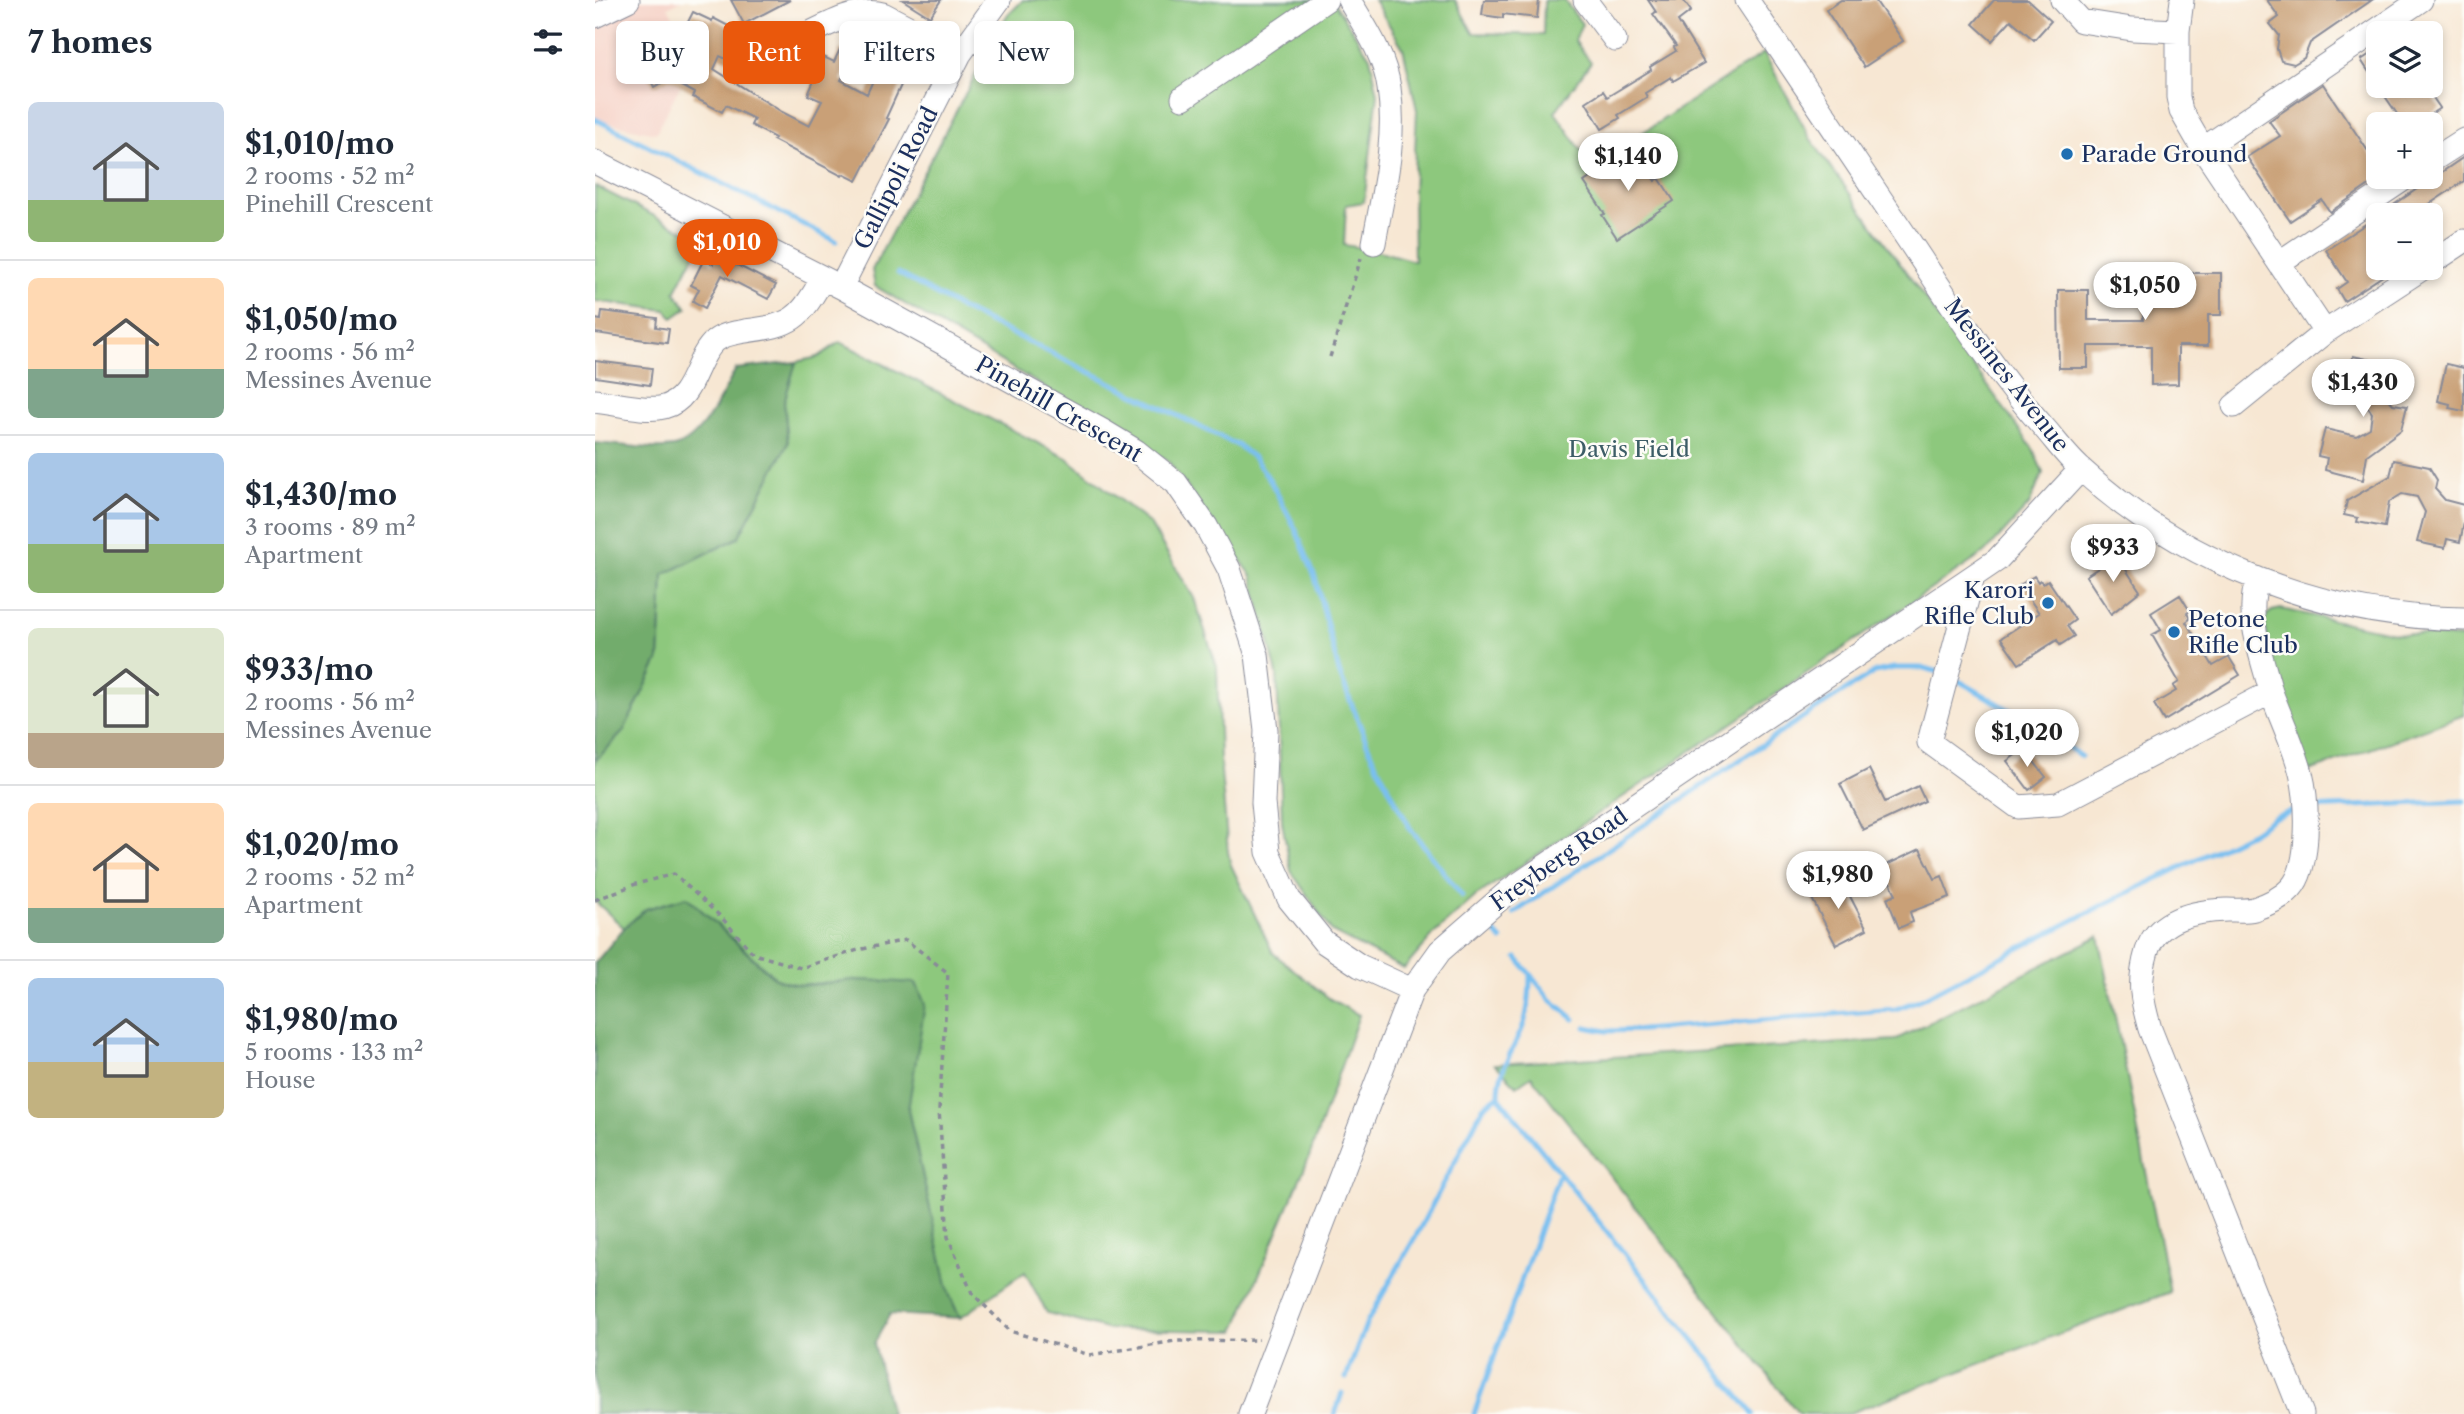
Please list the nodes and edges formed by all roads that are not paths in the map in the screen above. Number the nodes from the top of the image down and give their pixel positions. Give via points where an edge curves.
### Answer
1 (999, 0) edge
2 (1326, 0) edge
3 (1349, 0) edge
4 (1585, 0) edge
5 (1747, 0) edge
6 (2062, 0) edge
7 (2182, 0) edge
8 (2421, 0) edge
9 (623, 1) edge
10 (595, 16) edge
11 (896, 21) edge
12 (825, 27) edge
13 (2178, 31) junction
14 (1615, 40) dead end
15 (960, 54) edge
16 (943, 84) edge
17 (1183, 99) dead end
18 (2464, 139) edge
19 (2203, 149) junction
20 (2443, 153) edge
21 (595, 162) edge
22 (2388, 189) edge
23 (2464, 241) edge
24 (1374, 243) road end
25 (2443, 255) edge
26 (2280, 262) junction
27 (2404, 280) edge
28 (832, 282) junction
29 (2325, 331) junction
30 (595, 401) edge
31 (2234, 406) dead end
32 (2081, 469) junction
33 (1973, 576) junction
34 (2258, 579) junction
35 (2464, 619) edge
36 (2271, 692) junction
37 (1412, 990) junction
38 (1250, 1414) edge
39 (2302, 1414) edge

1 - 15 street, Gallipoli Road
2 - 17 street
3 - 24 street via 1376,47 1389,87 1391,149
4 - 14 street
5 - 32 street, Messines Avenue via 1975,340
6 - 13 street via 2081,21
7 - 13 street
8 - 19 street
9 - 10 street
11 - 12 street via 874,12 854,14
13 - 19 street via 2181,111
16 - 28 street, Gallipoli Road
18 - 20 street
19 - 26 street
21 - 28 street, Pinehill Crescent
22 - 26 street
23 - 25 street
26 - 29 street
27 - 29 street
28 - 30 street, Gallipoli Road via 792,321 731,334 713,343 687,390 672,404 647,408
28 - 37 street, Pinehill Crescent via 1103,431 1176,483 1229,569 1257,655 1266,730 1263,803 1268,852 1289,899 1324,942 1360,966
29 - 31 street
32 - 33 street, Freyberg Road via 1997,560
32 - 34 street, Messines Avenue via 2146,521
33 - 36 street via 1929,742 2018,807 2058,804
33 - 37 street, Freyberg Road via 1510,890 1440,951
34 - 35 street, Messines Avenue via 2377,613
34 - 36 street via 2252,611
36 - 39 street via 2301,774 2305,851 2299,875 2278,898 2252,910 2191,913 2168,923 2150,940 2141,971 2141,997
37 - 38 street, Freyberg Road

